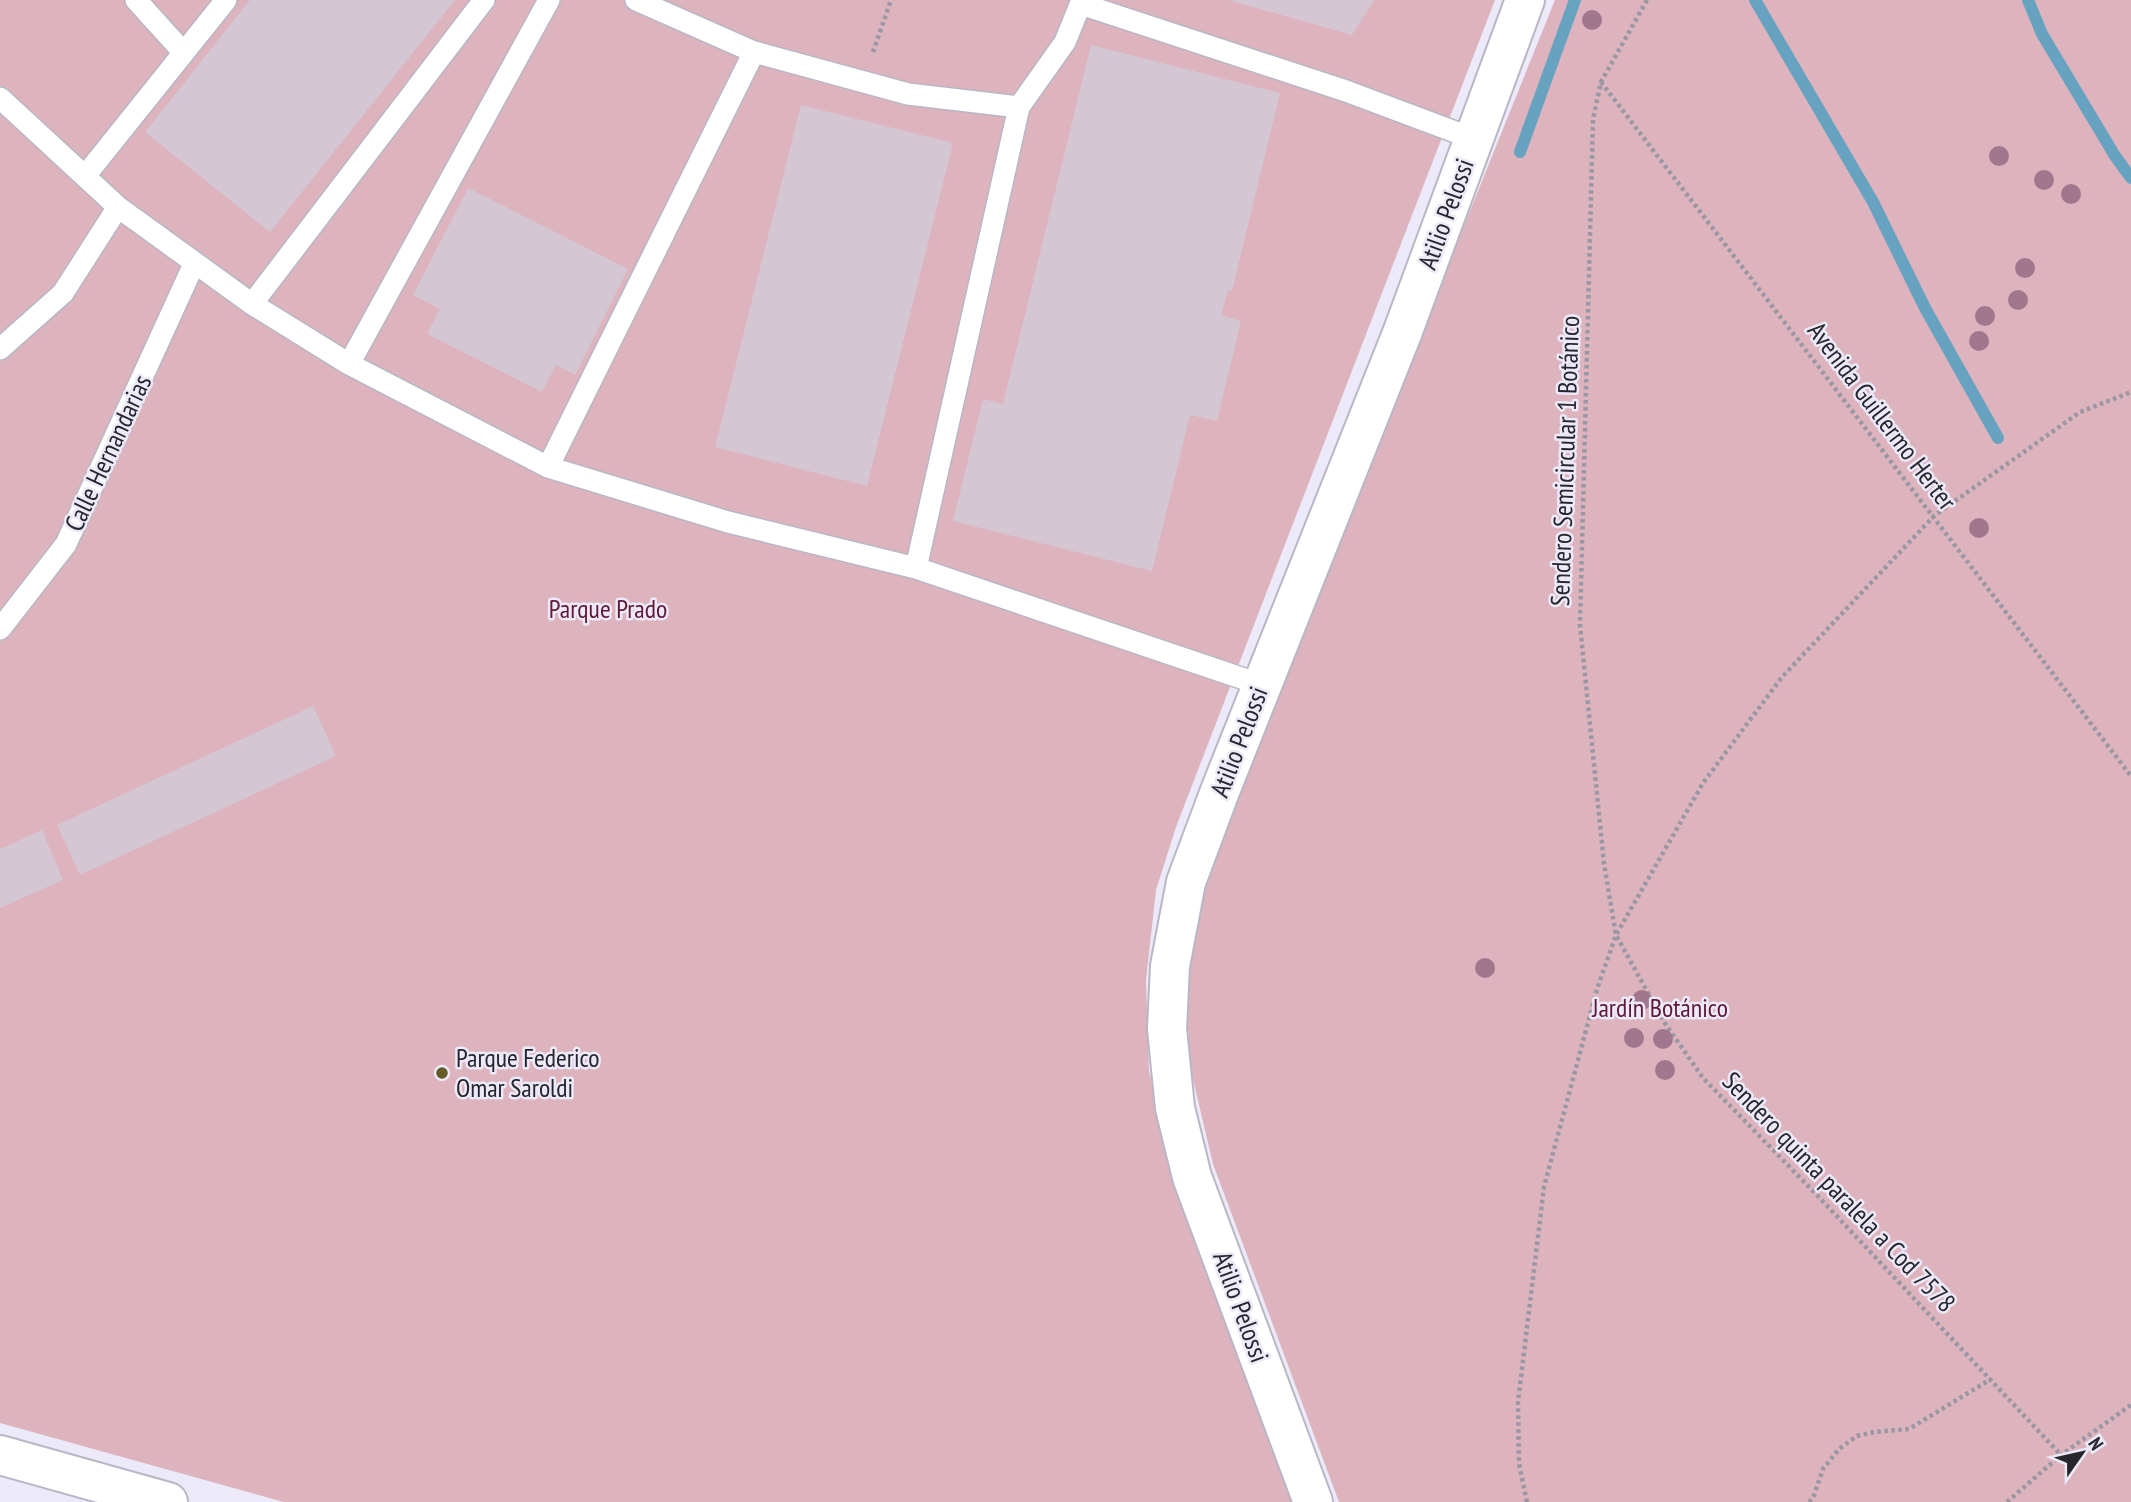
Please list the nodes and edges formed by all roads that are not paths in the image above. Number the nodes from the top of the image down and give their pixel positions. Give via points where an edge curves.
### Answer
1 (136, 0) edge
2 (226, 0) edge
3 (485, 0) edge
4 (549, 0) edge
5 (636, 0) edge
6 (1525, 0) edge
7 (1082, 2) edge
8 (754, 52) junction
9 (184, 53) junction
10 (0, 97) edge
11 (1019, 107) junction
12 (1474, 139) junction
13 (85, 176) junction
14 (118, 206) junction
15 (194, 264) junction
16 (252, 304) junction
17 (0, 349) edge
18 (349, 364) junction
19 (548, 467) junction
20 (916, 568) junction
21 (0, 629) edge
22 (1262, 685) junction
23 (0, 1455) edge
24 (169, 1502) edge
25 (1313, 1502) edge

1 - 9 lane
2 - 9 lane
3 - 16 lane
4 - 18 lane
5 - 8 lane
6 - 12 street, Atilio Pelossi
7 - 11 lane via 1065,42
7 - 12 lane
8 - 11 lane via 908,94
8 - 19 lane
9 - 13 lane
10 - 13 lane
11 - 20 lane
12 - 22 street, Atilio Pelossi
13 - 14 lane
14 - 15 lane
14 - 17 lane via 63,293
15 - 16 lane
15 - 21 lane, Calle Hernandarias via 66,544
16 - 18 lane
18 - 19 lane
19 - 20 lane via 728,523
20 - 22 lane
22 - 25 street, Atilio Pelossi via 1186,882 1170,966 1167,1029 1175,1108 1192,1177
23 - 24 street

